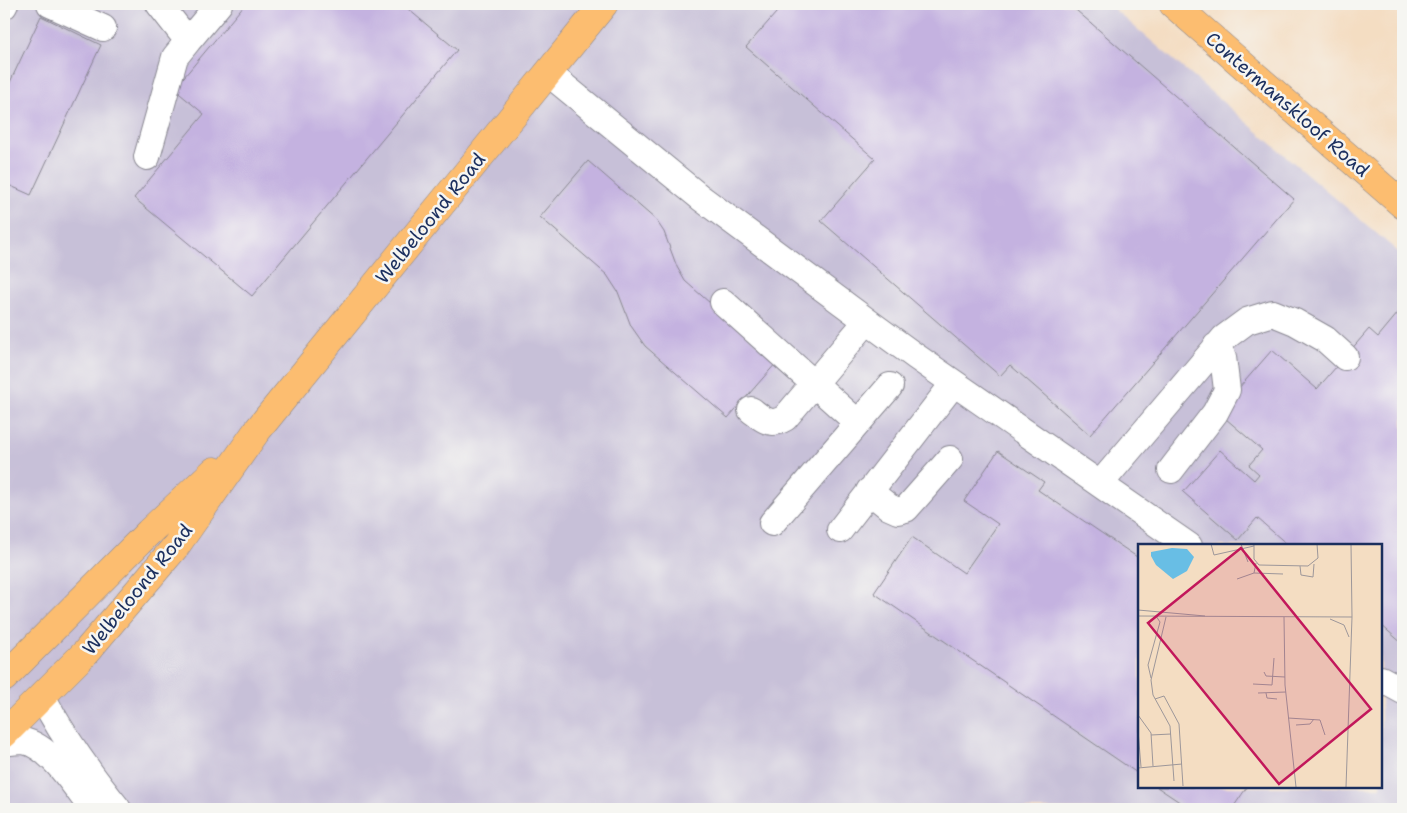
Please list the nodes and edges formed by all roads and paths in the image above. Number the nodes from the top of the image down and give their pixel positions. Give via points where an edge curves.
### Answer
1 (50, 4) edge
2 (159, 4) edge
3 (219, 4) edge
4 (604, 4) edge
5 (1173, 4) edge
6 (103, 28) dead end
7 (188, 41) junction
8 (548, 73) junction
9 (147, 157) dead end
10 (1403, 205) edge
11 (723, 302) dead end
12 (867, 321) junction
13 (1216, 346) junction
14 (1345, 357) dead end
15 (954, 383) junction
16 (814, 384) junction
17 (890, 386) dead end
18 (751, 410) dead end
19 (858, 423) junction
20 (256, 432) junction
21 (950, 459) dead end
22 (1172, 470) dead end
23 (1100, 484) junction
24 (869, 491) junction
25 (772, 523) dead end
26 (840, 530) dead end
27 (1186, 544) edge
28 (4, 678) edge
29 (1382, 680) edge
30 (1403, 691) edge
31 (42, 696) junction
32 (4, 734) edge
33 (4, 743) edge
34 (92, 809) edge
35 (118, 809) edge

1 - 6 street
2 - 7 street
3 - 7 street
4 - 8 main road, Welbeloond Road
5 - 10 main road, Contermanskloof Road
7 - 9 street via 175,57
8 - 12 street via 701,198
8 - 20 main road, Welbeloond Road
11 - 16 street
12 - 15 street
12 - 16 street
13 - 14 street via 1247,321 1273,313 1325,339
13 - 22 street via 1223,358 1228,390
13 - 23 street
15 - 23 street
15 - 24 street
16 - 18 street via 780,421 769,422
16 - 19 street
17 - 19 street
19 - 25 street
20 - 28 main road, Welbeloond Road via 149,532
20 - 31 main road, Welbeloond Road via 176,546 86,652
21 - 24 street via 906,509 898,511 889,507
23 - 27 street
24 - 26 street
29 - 30 street
31 - 32 main road, Welbeloond Road
31 - 35 street via 85,768
33 - 34 street via 24,741 42,749

